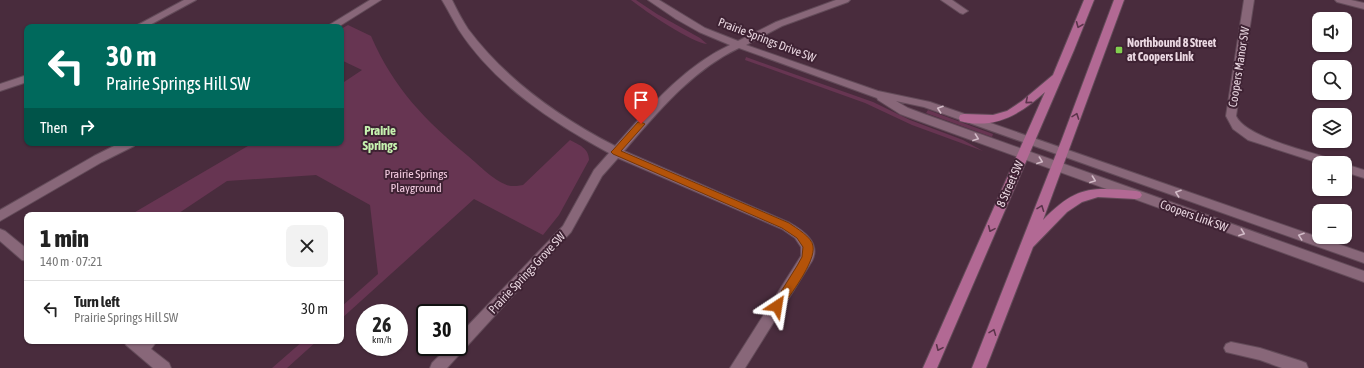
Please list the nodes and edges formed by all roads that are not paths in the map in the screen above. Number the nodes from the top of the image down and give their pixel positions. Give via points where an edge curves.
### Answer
1 (191, 0) edge
2 (376, 0) edge
3 (447, 0) edge
4 (653, 0) edge
5 (845, 0) edge
6 (946, 0) edge
7 (1089, 0) edge
8 (1118, 0) edge
9 (1249, 0) edge
10 (1340, 0) edge
11 (1364, 6) edge
12 (963, 11) dead end
13 (144, 24) edge
14 (336, 24) edge
15 (738, 44) junction
16 (1058, 76) junction
17 (24, 79) edge
18 (0, 88) edge
19 (876, 94) junction
20 (964, 118) junction
21 (1030, 141) junction
22 (124, 146) edge
23 (616, 152) junction
24 (1062, 152) junction
25 (1023, 155) junction
26 (1312, 157) edge
27 (1056, 167) junction
28 (1352, 170) edge
29 (1364, 174) edge
30 (1136, 195) junction
31 (0, 216) edge
32 (0, 234) edge
33 (1026, 247) junction
34 (24, 254) edge
35 (1364, 258) edge
36 (1364, 277) edge
37 (468, 335) edge
38 (141, 344) edge
39 (1231, 348) dead end
40 (448, 356) edge
41 (164, 368) edge
42 (437, 368) edge
43 (737, 368) edge
44 (930, 368) edge
45 (979, 368) edge
46 (1301, 368) edge

1 - 13 street
2 - 14 street
3 - 23 street via 473,44 511,82 552,114
4 - 15 street, Prairie Springs Drive SW via 702,30
5 - 15 street, Prairie Springs Grove SW via 779,24
6 - 12 street
7 -> 16 main road, 8 Street SW
24 -> 8 main road
9 - 26 street, Coopers Manor SW via 1231,116 1241,131 1252,137
10 - 11 street
15 - 19 street, Prairie Springs Drive SW
15 - 23 street, Prairie Springs Grove SW via 686,79
16 -> 20 main road via 1021,108 1007,116 992,119
16 - 21 main road, 8 Street SW
17 - 18 street
20 -> 19 street, Prairie Springs Drive SW via 911,100
19 -> 25 street, Prairie Springs Drive SW via 904,111
20 - 21 street, Prairie Springs Drive SW
21 - 24 street, Coopers Link SW
21 - 25 main road, 8 Street SW
22 - 31 street
23 - 37 street, Prairie Springs Grove SW via 598,173 567,229
23 - 43 street via 786,226 800,235 808,246 807,257 801,269
24 - 27 main road
35 -> 24 street, Coopers Link SW
25 -> 27 street, Coopers Link SW
25 -> 44 main road, 8 Street SW
27 -> 30 street, Coopers Link SW
33 -> 27 main road
28 - 29 street
30 - 33 main road via 1106,192 1087,194 1071,201
30 -> 36 street, Coopers Link SW
32 - 34 street
45 -> 33 main road
38 - 41 street
39 - 46 street via 1260,354
40 - 42 street, Prairie Springs Grove SW

